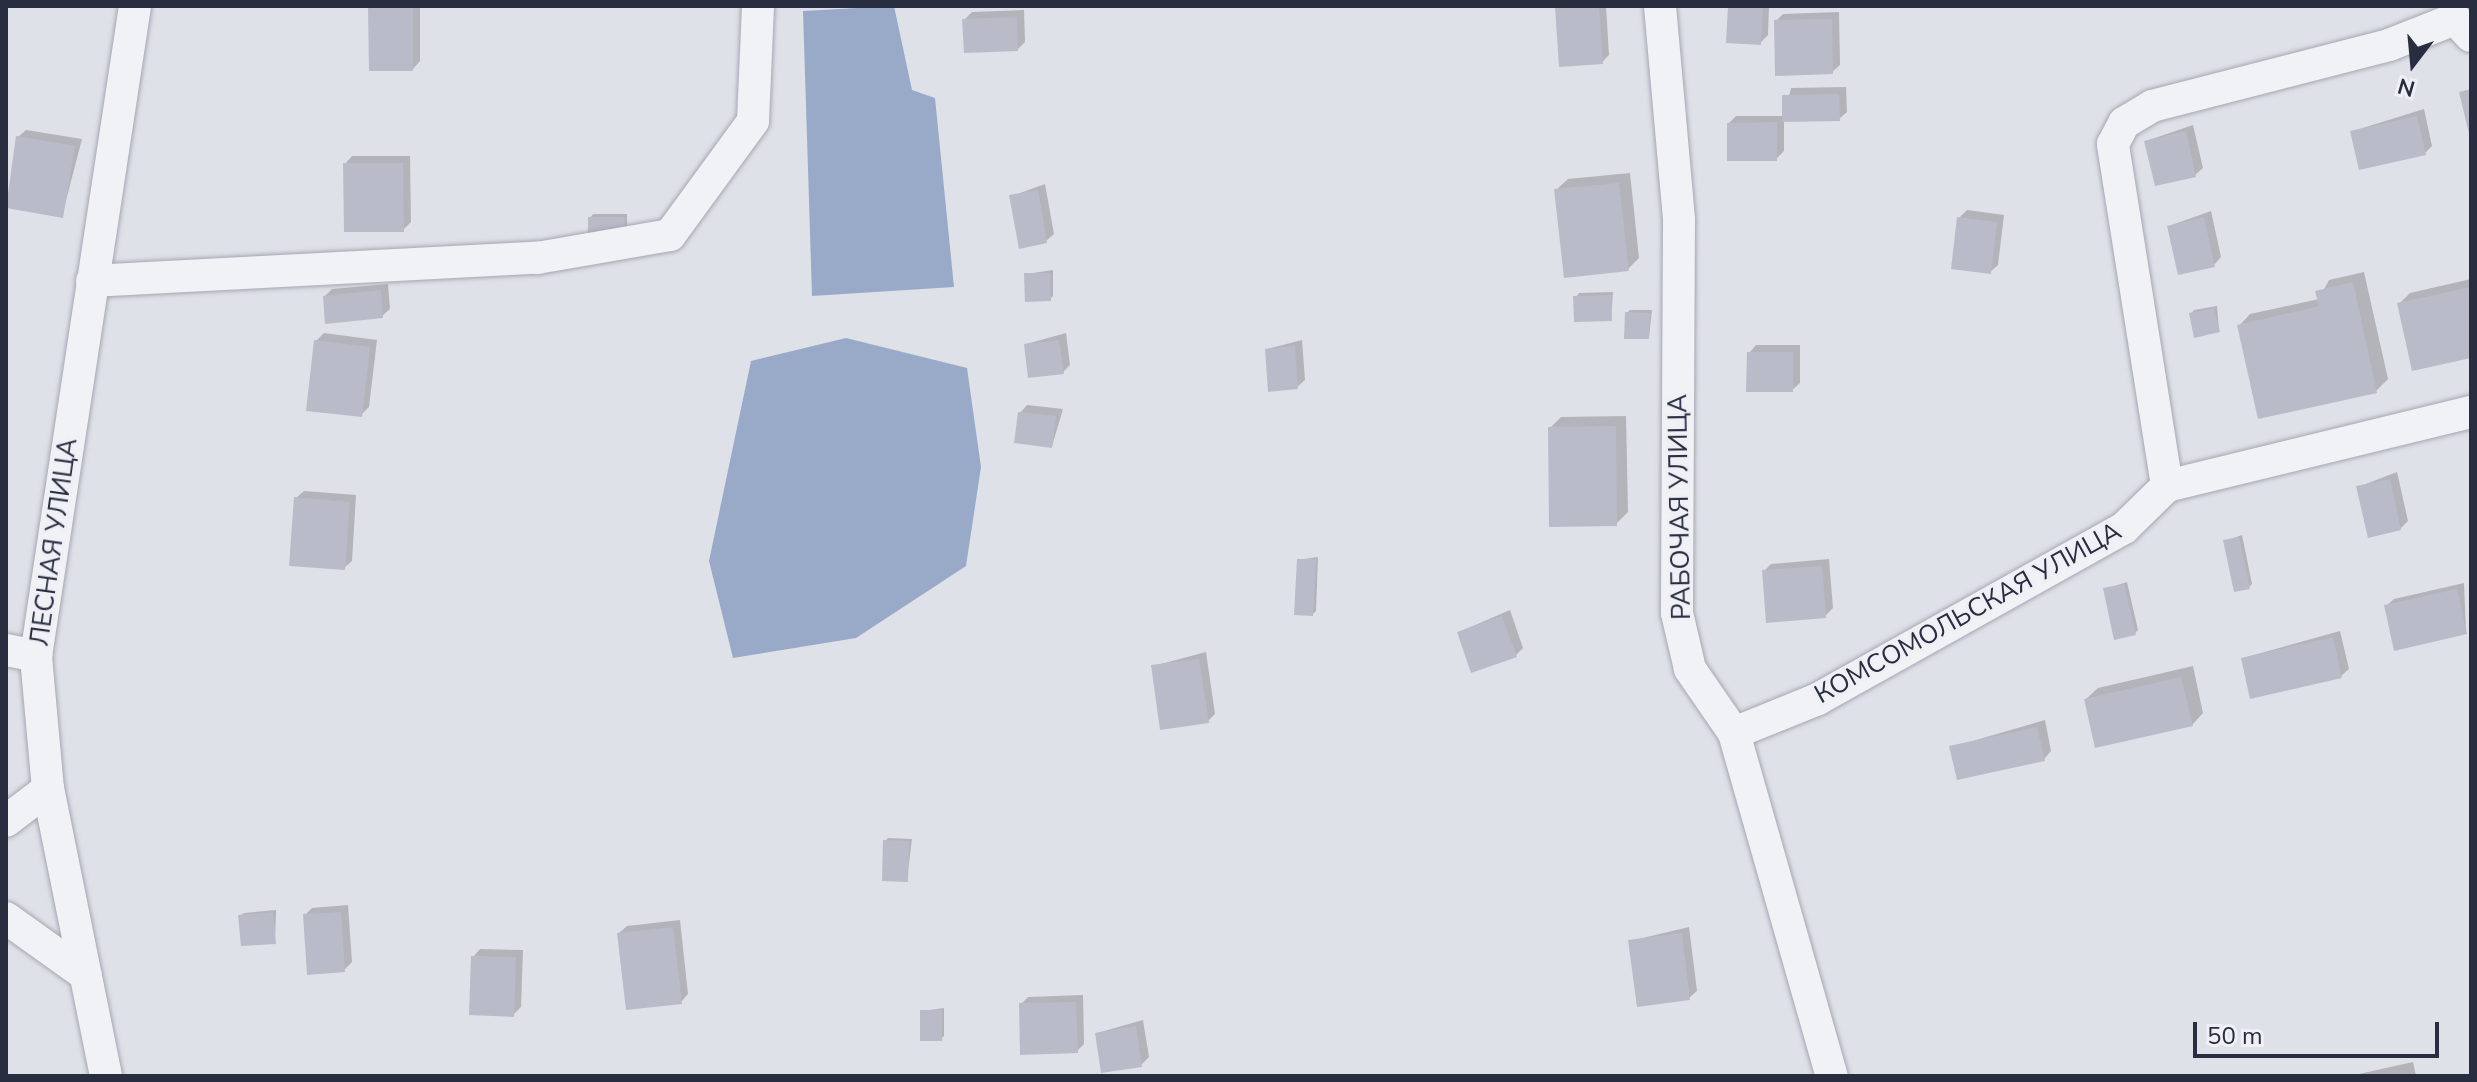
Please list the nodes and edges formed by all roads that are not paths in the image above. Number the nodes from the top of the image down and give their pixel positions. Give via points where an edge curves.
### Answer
1 (135, 6) edge
2 (758, 6) edge
3 (1660, 6) edge
4 (2459, 21) edge
5 (92, 281) junction
6 (2471, 412) edge
7 (2167, 486) junction
8 (21, 653) edge
9 (1734, 733) junction
10 (48, 789) junction
11 (6, 821) edge
12 (6, 918) edge
13 (86, 975) junction
14 (106, 1076) edge
15 (1832, 1076) edge

1 - 5 street, ЛЕСНАЯ УЛИЦА
2 - 5 street via 753,121 670,235 537,258
3 - 9 street, РАБОЧАЯ УЛИЦА via 1679,220 1677,613 1690,669
4 - 7 street via 2389,45 2152,106 2124,123 2113,144
5 - 8 street, ЛЕСНАЯ УЛИЦА
6 - 7 street
7 - 9 street, КОМСОМОЛЬСКАЯ УЛИЦА via 2124,528 1818,699
8 - 10 street, ЛЕСНАЯ УЛИЦА
9 - 15 street, РАБОЧАЯ УЛИЦА
10 - 11 street
10 - 13 street, ЛЕСНАЯ УЛИЦА
12 - 13 street
13 - 14 street, ЛЕСНАЯ УЛИЦА

